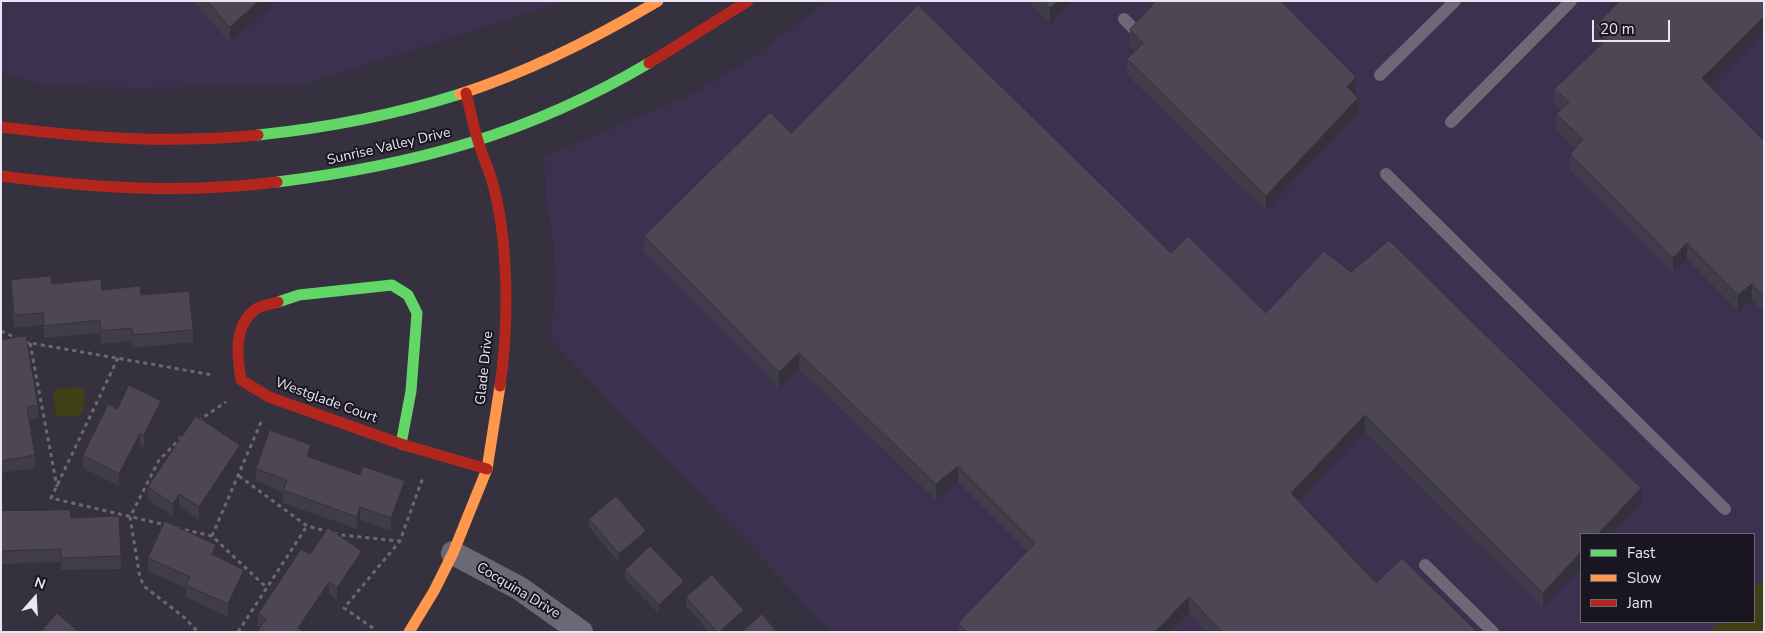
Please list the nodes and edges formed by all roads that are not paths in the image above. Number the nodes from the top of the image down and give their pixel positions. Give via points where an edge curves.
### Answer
1 (658, 1) edge
2 (748, 1) edge
3 (1455, 1) edge
4 (1571, 1) edge
5 (1124, 19) dead end
6 (1139, 34) edge
7 (1380, 75) dead end
8 (466, 93) junction
9 (1451, 122) dead end
10 (1, 127) edge
11 (478, 142) junction
12 (1386, 174) dead end
13 (1, 176) edge
14 (401, 444) junction
15 (487, 469) junction
16 (1725, 509) dead end
17 (453, 553) junction
18 (1425, 565) dead end
19 (409, 632) edge
20 (581, 632) edge
21 (1493, 632) edge

1 - 8 main road via 536,67
2 - 11 main road, Sunrise Valley Drive via 641,70 537,121
3 - 7 lane
4 - 9 lane
5 - 6 lane
8 - 10 main road via 351,122 221,138 127,140
8 - 11 main road, Glade Drive
11 - 13 main road, Sunrise Valley Drive via 355,172 245,186 102,188
11 - 15 main road, Glade Drive via 492,181 505,278 504,363
12 - 16 lane
14 - 14 main road, Westglade Court via 411,391 417,313 408,295 392,286 299,295 256,309 240,328 238,361 241,380 270,398
14 - 15 main road, Westglade Court
15 - 17 main road, Glade Drive
17 - 19 main road, Glade Drive
17 - 20 street, Cocquina Drive via 519,588
18 - 21 lane

